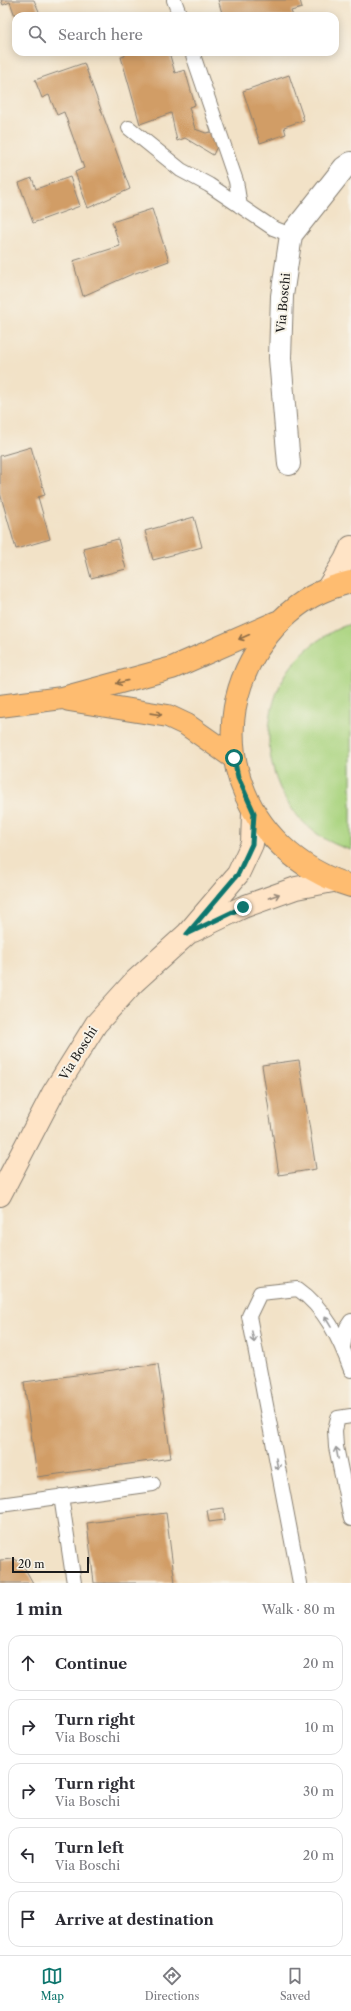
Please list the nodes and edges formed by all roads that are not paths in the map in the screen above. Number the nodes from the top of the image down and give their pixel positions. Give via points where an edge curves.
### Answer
1 (174, 0) edge
2 (178, 12) edge
3 (193, 56) edge
4 (129, 128) dead end
5 (351, 163) edge
6 (240, 206) junction
7 (291, 235) junction
8 (289, 464) dead end
9 (351, 547) edge
10 (351, 582) edge
11 (327, 589) junction
12 (280, 621) junction
13 (62, 698) junction
14 (0, 706) edge
15 (234, 758) junction
16 (254, 813) junction
17 (342, 884) edge
18 (187, 934) junction
19 (0, 1195) edge
20 (351, 1321) edge
21 (343, 1347) junction
22 (351, 1370) edge
23 (351, 1416) edge
24 (153, 1484) dead end
25 (61, 1496) junction
26 (0, 1505) edge
27 (351, 1519) edge
28 (74, 1583) edge
29 (300, 1583) edge

1 - 2 lane
3 - 6 lane via 236,181
4 - 6 lane via 181,170
5 - 7 street, Via Boschi via 344,168
6 - 7 lane via 273,228
7 - 8 street, Via Boschi via 282,296 280,358
9 - 11 main road
10 - 11 main road
11 - 12 main road via 302,603
12 -> 13 main road via 172,668
12 - 15 main road via 256,650 240,684 233,720
13 - 14 main road
13 -> 15 main road via 168,716 188,725
15 - 16 main road via 238,777
16 - 17 main road via 288,854
16 - 18 main road, Via Boschi via 252,844 238,874
18 -> 17 main road, Via Boschi via 243,907 296,888
18 - 19 main road, Via Boschi via 134,982 96,1024 53,1093
20 - 21 lane via 347,1327
21 - 22 lane
21 -> 29 lane via 326,1317 310,1298 298,1289 260,1293 249,1316
27 -> 23 lane via 336,1447 335,1430 338,1418
24 - 25 lane
25 - 26 lane
25 - 28 lane

